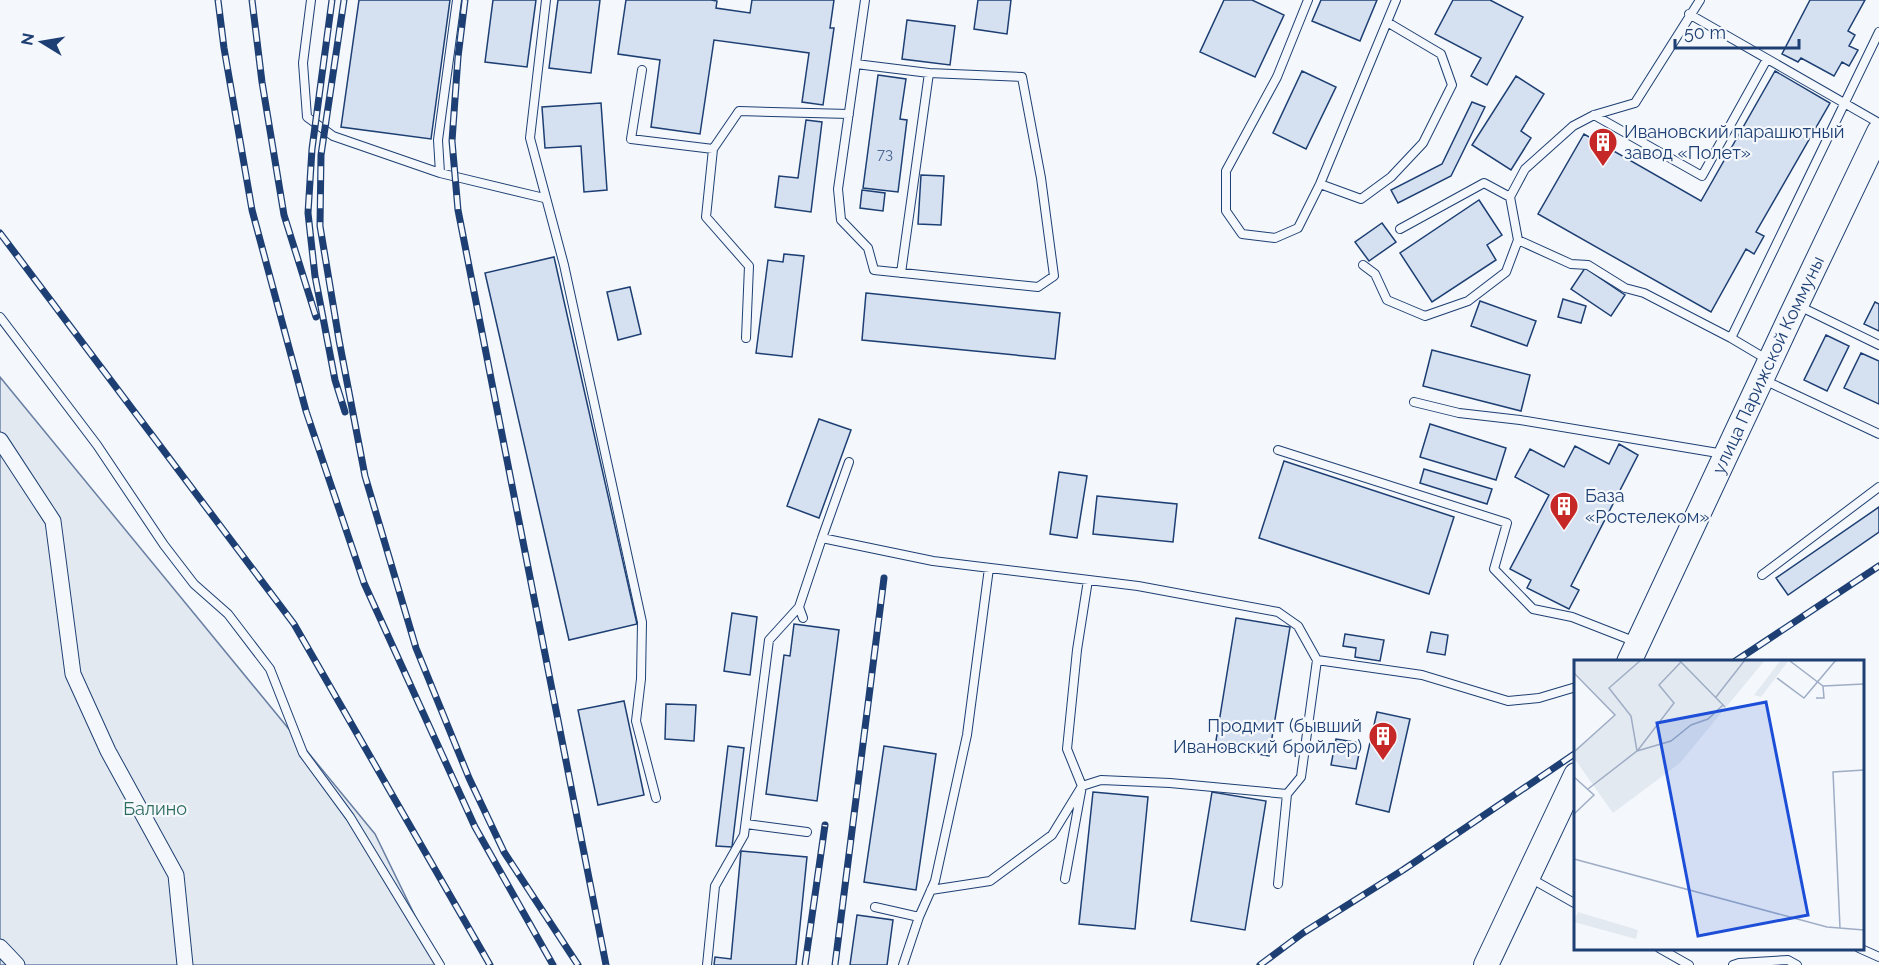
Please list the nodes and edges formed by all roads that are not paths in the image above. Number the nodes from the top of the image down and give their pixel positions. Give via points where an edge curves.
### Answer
1 (310, 0) edge
2 (457, 0) edge
3 (546, 0) edge
4 (866, 0) edge
5 (1308, 0) edge
6 (1396, 0) edge
7 (1700, 0) edge
8 (1689, 14) junction
9 (1387, 22) junction
10 (1879, 32) edge
11 (1767, 59) junction
12 (856, 64) junction
13 (642, 70) dead end
14 (929, 73) junction
15 (1844, 104) junction
16 (849, 114) junction
17 (1594, 115) junction
18 (1879, 123) edge
19 (1879, 132) edge
20 (713, 149) junction
21 (440, 173) junction
22 (1320, 184) junction
23 (1510, 197) junction
24 (544, 198) junction
25 (1400, 229) dead end
26 (1518, 240) junction
27 (1363, 265) dead end
28 (901, 273) junction
29 (1796, 304) junction
30 (0, 317) edge
31 (746, 338) dead end
32 (1731, 338) junction
33 (1879, 345) edge
34 (1765, 370) junction
35 (1414, 402) dead end
36 (1879, 434) edge
37 (0, 440) edge
38 (1278, 450) dead end
39 (1726, 455) junction
40 (849, 462) dead end
41 (1879, 487) edge
42 (822, 538) junction
43 (990, 568) junction
44 (1762, 575) dead end
45 (1088, 580) junction
46 (799, 607) junction
47 (804, 618) dead end
48 (1633, 652) edge
49 (1317, 660) junction
50 (1574, 688) edge
51 (1574, 779) edge
52 (1082, 786) junction
53 (1287, 794) junction
54 (656, 798) dead end
55 (746, 824) junction
56 (807, 832) dead end
57 (1528, 878) junction
58 (1065, 879) dead end
59 (1278, 884) dead end
60 (931, 890) junction
61 (1574, 903) edge
62 (875, 907) dead end
63 (919, 917) junction
64 (0, 946) edge
65 (1663, 950) edge
66 (1864, 950) edge
67 (1879, 957) edge
68 (17, 965) edge
69 (185, 965) edge
70 (440, 965) edge
71 (707, 965) edge
72 (903, 965) edge
73 (1486, 965) edge
74 (1689, 965) edge
75 (1733, 965) edge
76 (1797, 965) edge

1 - 21 lane via 303,63 308,117 333,136
2 - 21 lane via 438,140
3 - 24 lane via 530,138
4 - 12 lane
5 - 22 lane via 1277,77 1226,171 1226,211 1242,234 1275,238 1298,228
6 - 9 lane
7 - 8 lane
8 - 11 lane
8 - 17 lane via 1635,103
9 - 22 lane
9 - 22 lane via 1441,54 1452,85 1424,143 1391,177 1361,199
10 - 15 lane
11 - 15 lane
11 - 17 lane via 1702,176
12 - 14 lane
12 - 16 lane
13 - 20 lane via 631,139
14 - 28 lane
14 - 28 lane via 1022,78 1041,178 1053,276 1038,287
15 - 18 lane
15 - 32 lane
16 - 20 lane via 739,111
16 - 28 lane via 838,189 841,220 868,248 874,270
17 - 23 lane via 1573,126 1525,169
19 - 29 main road, улица Парижской Коммуны
20 - 31 lane via 706,217 749,266
21 - 24 lane
23 - 25 lane via 1484,183
23 - 26 lane
24 - 54 lane via 564,266 642,622 636,721
26 - 27 lane via 1506,272 1468,301 1425,316 1387,300 1375,274
26 - 32 lane via 1571,264 1588,265 1625,288 1644,293
29 - 33 lane
29 - 34 main road, улица Парижской Коммуны
30 - 70 lane via 97,445 194,584 228,614 270,669 303,753 350,817
32 - 34 lane
34 - 36 lane
34 - 39 main road, улица Парижской Коммуны
35 - 39 lane via 1459,413
37 - 69 street via 53,520 73,674 108,751 176,875
38 - 48 lane via 1507,524 1494,569 1533,609 1572,617
39 - 48 main road, улица Парижской Коммуны
40 - 42 lane
41 - 44 lane
42 - 43 lane via 933,561
42 - 46 lane
43 - 45 lane
43 - 60 lane via 967,735
45 - 49 lane via 1278,612 1298,626
45 - 52 lane via 1067,749
46 - 47 lane
46 - 55 lane via 769,640
49 - 50 lane via 1422,675 1508,701 1539,698
49 - 53 lane via 1300,777
51 - 57 main road
52 - 53 lane via 1101,780 1158,782
52 - 58 lane
52 - 60 lane via 1052,835 990,880
53 - 59 lane
55 - 56 lane
55 - 71 lane via 744,835 715,886
57 - 61 lane
57 - 73 main road
60 - 63 lane
62 - 63 lane
63 - 72 lane
64 - 68 street
65 - 74 lane
66 - 67 lane
75 - 76 lane via 1788,960

